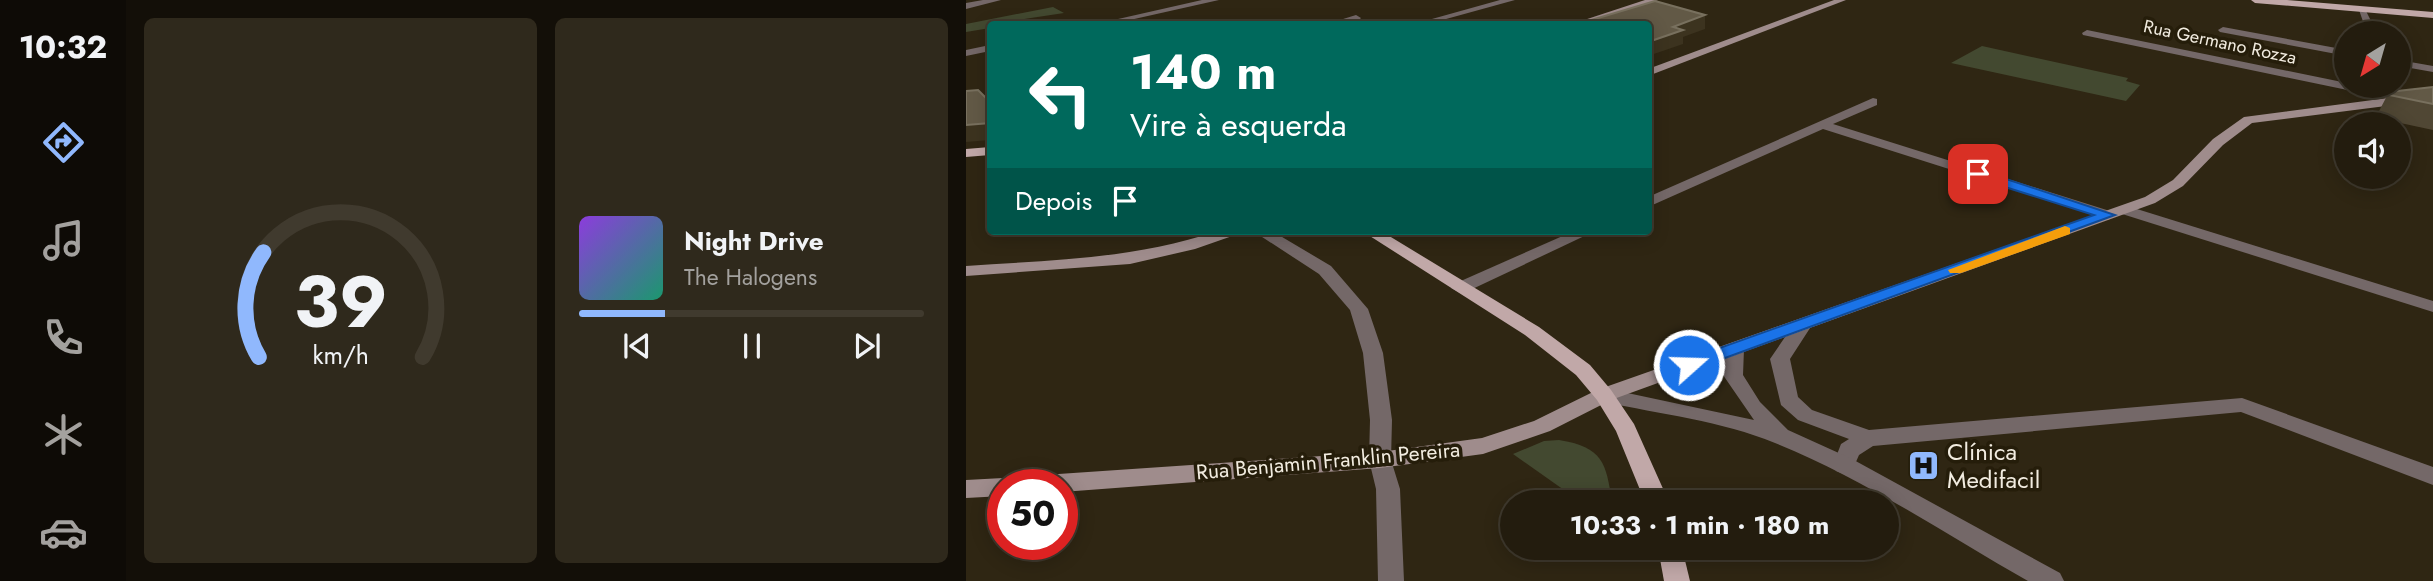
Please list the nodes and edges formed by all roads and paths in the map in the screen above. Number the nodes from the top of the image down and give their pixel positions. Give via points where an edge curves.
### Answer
1 (997, 0) edge
2 (1215, 0) edge
3 (1511, 0) edge
4 (1654, 0) edge
5 (1842, 0) edge
6 (2255, 0) edge
7 (2338, 3) edge
8 (966, 6) edge
9 (2361, 9) junction
10 (2433, 15) edge
11 (1356, 18) dead end
12 (1115, 21) edge
13 (1344, 21) edge
14 (1430, 21) edge
15 (1587, 21) edge
16 (2366, 21) edge
17 (2223, 30) dead end
18 (2087, 33) dead end
19 (987, 49) edge
20 (2334, 51) edge
21 (966, 53) edge
22 (2412, 65) edge
23 (2433, 69) edge
24 (1652, 71) edge
25 (2334, 83) edge
26 (2433, 96) edge
27 (2405, 98) edge
28 (2410, 99) junction
29 (1873, 102) dead end
30 (1822, 125) junction
31 (987, 151) edge
32 (966, 153) edge
33 (1652, 201) edge
34 (2124, 210) junction
35 (2108, 215) junction
36 (1221, 235) edge
37 (1268, 235) edge
38 (1376, 235) edge
39 (1578, 235) edge
40 (966, 271) edge
41 (1460, 288) junction
42 (2433, 307) edge
43 (1803, 326) junction
44 (1734, 349) junction
45 (1604, 395) junction
46 (1781, 436) junction
47 (1867, 438) junction
48 (1380, 460) junction
49 (1844, 465) junction
50 (2433, 476) edge
51 (1078, 482) edge
52 (987, 488) edge
53 (966, 489) edge
54 (1652, 490) edge
55 (1673, 560) edge
56 (1391, 581) edge
57 (1677, 581) edge
58 (2051, 581) edge

1 - 8 street
2 - 12 street
3 - 14 street
4 - 15 main road
5 - 24 main road
6 - 7 main road
7 - 9 main road
9 - 10 main road
9 - 16 street
11 - 13 street
17 - 20 street
18 - 25 street, Rua Germano Rozza
19 - 21 street
22 - 23 street
26 - 28 main road, Rua Benjamin Franklin Pereira
27 - 28 street, Rua Germano Rozza
28 - 34 main road, Rua Benjamin Franklin Pereira via 2248,120 2166,191
29 - 30 street
30 - 33 street
30 - 35 street
31 - 32 main road
34 - 35 main road, Rua Benjamin Franklin Pereira
34 - 42 street
35 - 43 main road, Rua Benjamin Franklin Pereira
36 - 40 main road via 1130,259
37 - 48 street via 1325,270 1359,309 1373,353 1381,420
38 - 41 main road
39 - 41 street
41 - 45 main road via 1559,350
43 - 44 main road, Rua Benjamin Franklin Pereira
43 - 47 street via 1780,359 1788,400 1805,415
44 - 45 main road, Rua Benjamin Franklin Pereira
44 - 46 street via 1733,375 1753,407
45 - 46 street
45 - 48 main road, Rua Benjamin Franklin Pereira via 1542,426 1483,446
45 - 54 main road via 1626,430
46 - 49 street
47 - 49 street via 1849,450
47 - 50 street via 2242,405
48 - 51 main road, Rua Benjamin Franklin Pereira
48 - 56 street via 1388,489
49 - 58 street
52 - 53 main road
55 - 57 main road

